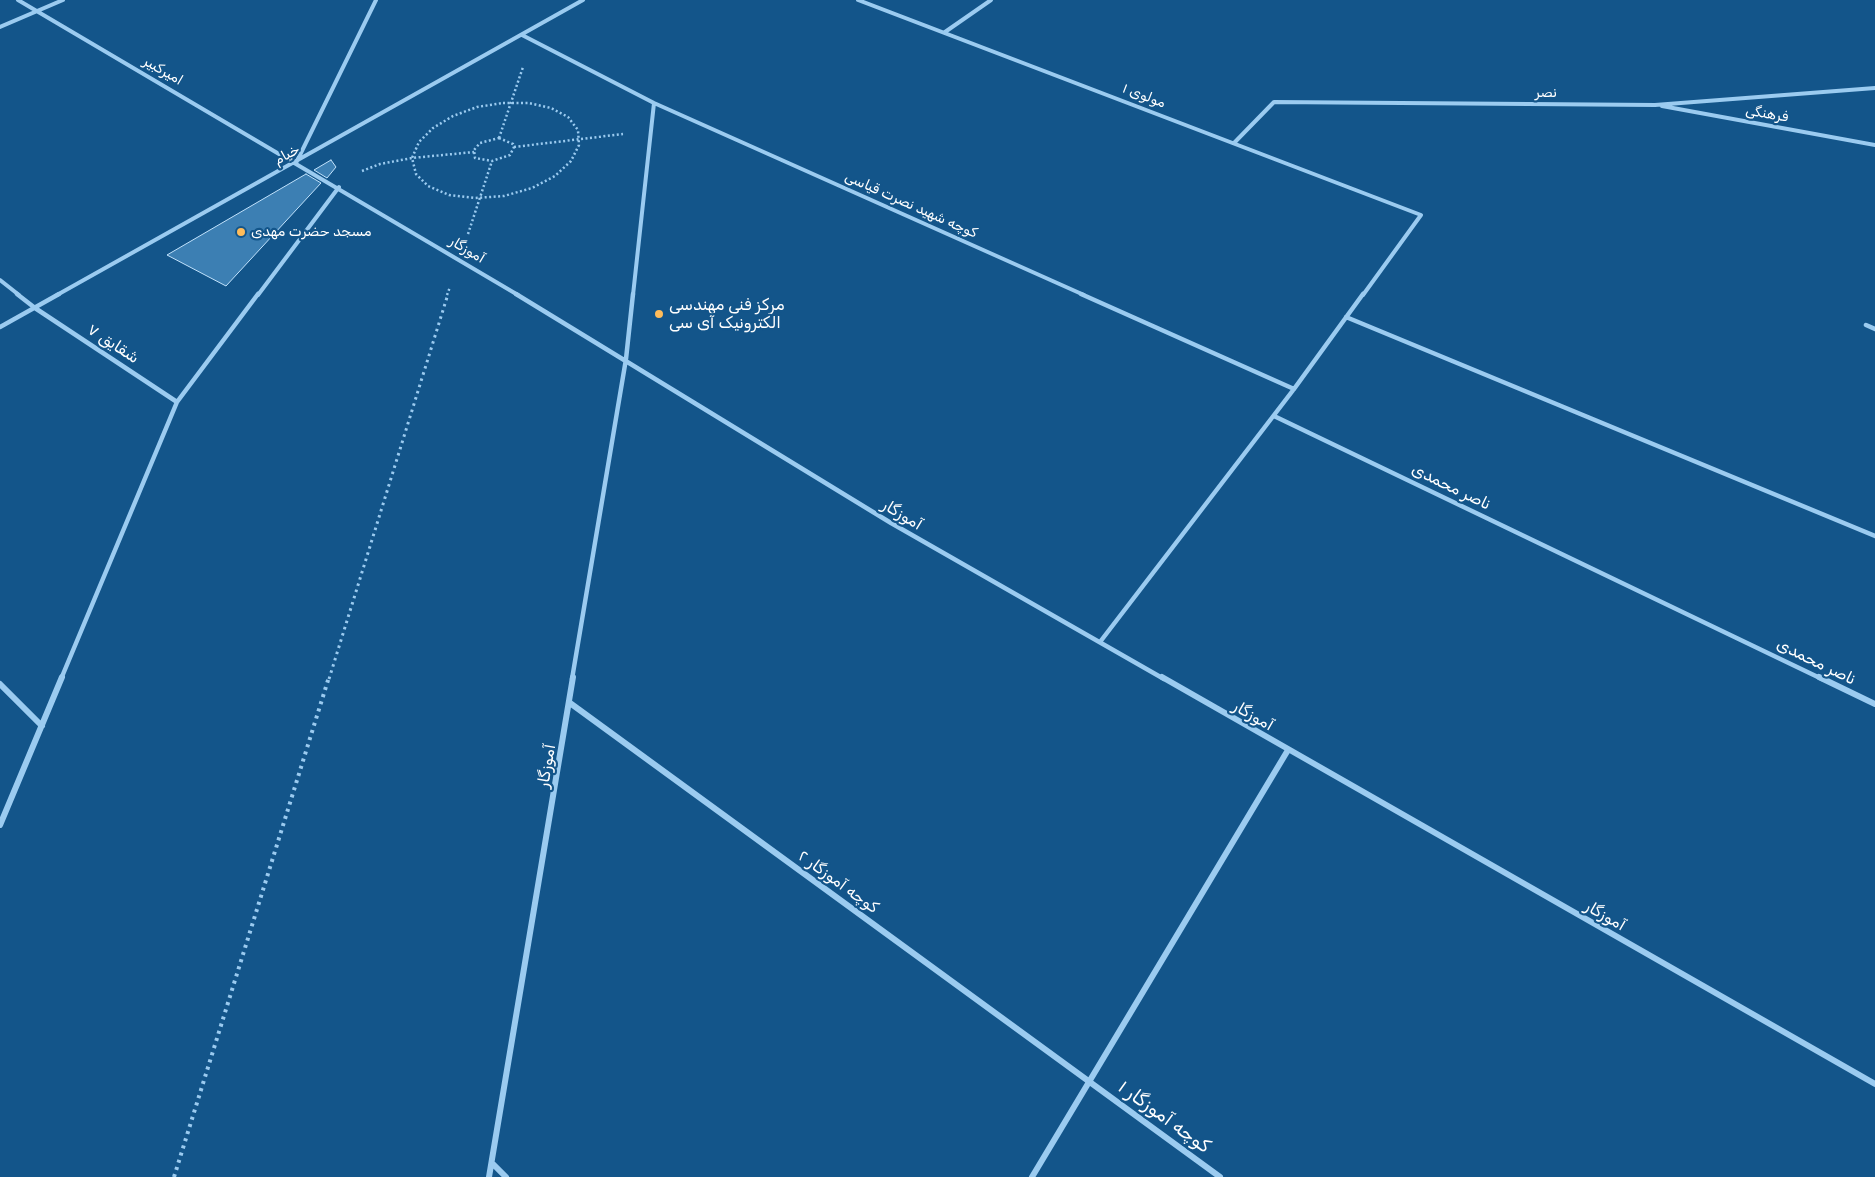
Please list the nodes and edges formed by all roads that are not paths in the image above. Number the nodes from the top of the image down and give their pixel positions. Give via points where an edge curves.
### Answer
1 (18, 0) edge
2 (64, 0) edge
3 (376, 0) edge
4 (583, 0) edge
5 (858, 0) edge
6 (991, 0) edge
7 (37, 11) junction
8 (0, 27) edge
9 (945, 32) junction
10 (522, 35) junction
11 (1875, 88) edge
12 (654, 103) junction
13 (1655, 105) junction
14 (1234, 143) junction
15 (1875, 146) edge
16 (297, 162) junction
17 (339, 187) junction
18 (0, 280) edge
19 (35, 308) junction
20 (1346, 317) junction
21 (1866, 325) dead end
22 (0, 327) edge
23 (1875, 329) edge
24 (626, 359) junction
25 (1294, 389) junction
26 (177, 402) junction
27 (1274, 416) junction
28 (1875, 536) edge
29 (1100, 642) junction
30 (0, 684) edge
31 (570, 703) junction
32 (1875, 704) edge
33 (42, 726) junction
34 (1288, 750) junction
35 (0, 824) edge
36 (1089, 1083) junction
37 (1875, 1084) edge
38 (492, 1163) junction
39 (489, 1177) edge
40 (506, 1177) edge
41 (1032, 1177) edge
42 (1220, 1177) edge

1 - 7 street, امیرکبیر
2 - 7 street
3 - 16 street
4 - 10 street, خیام
5 - 9 street, مولوی ۱
6 - 9 street
7 - 8 street
7 - 16 street, امیرکبیر
9 - 14 street, مولوی ۱
10 - 12 street, کوچه شهید نصرت قیاسی
10 - 16 street, خیام
11 - 13 street, نصر
12 - 24 street, آموزگار
12 - 25 street, کوچه شهید نصرت قیاسی
13 - 14 street, نصر via 1274,102
13 - 15 street, فرهنگی
14 - 20 street, مولوی ۱ via 1422,214
16 - 17 street, آموزگار
16 - 19 street, خیام
17 - 24 street, آموزگار
17 - 26 street
18 - 19 street, شقایق ۷
19 - 22 street, خیام
19 - 26 street, شقایق ۷
20 - 25 street
20 - 28 street
21 - 23 street
24 - 29 street, آموزگار via 891,523
24 - 31 street, آموزگار
25 - 27 street
26 - 33 street
27 - 29 street
27 - 32 street, ناصر محمدی
29 - 34 street, آموزگار
30 - 33 street
31 - 36 street, کوچه آموزگار ۲
31 - 38 street, آموزگار
33 - 35 street
34 - 36 street
34 - 37 street, آموزگار
36 - 41 street
36 - 42 street, کوچه آموزگار ۱
38 - 39 street, آموزگار
38 - 40 street

